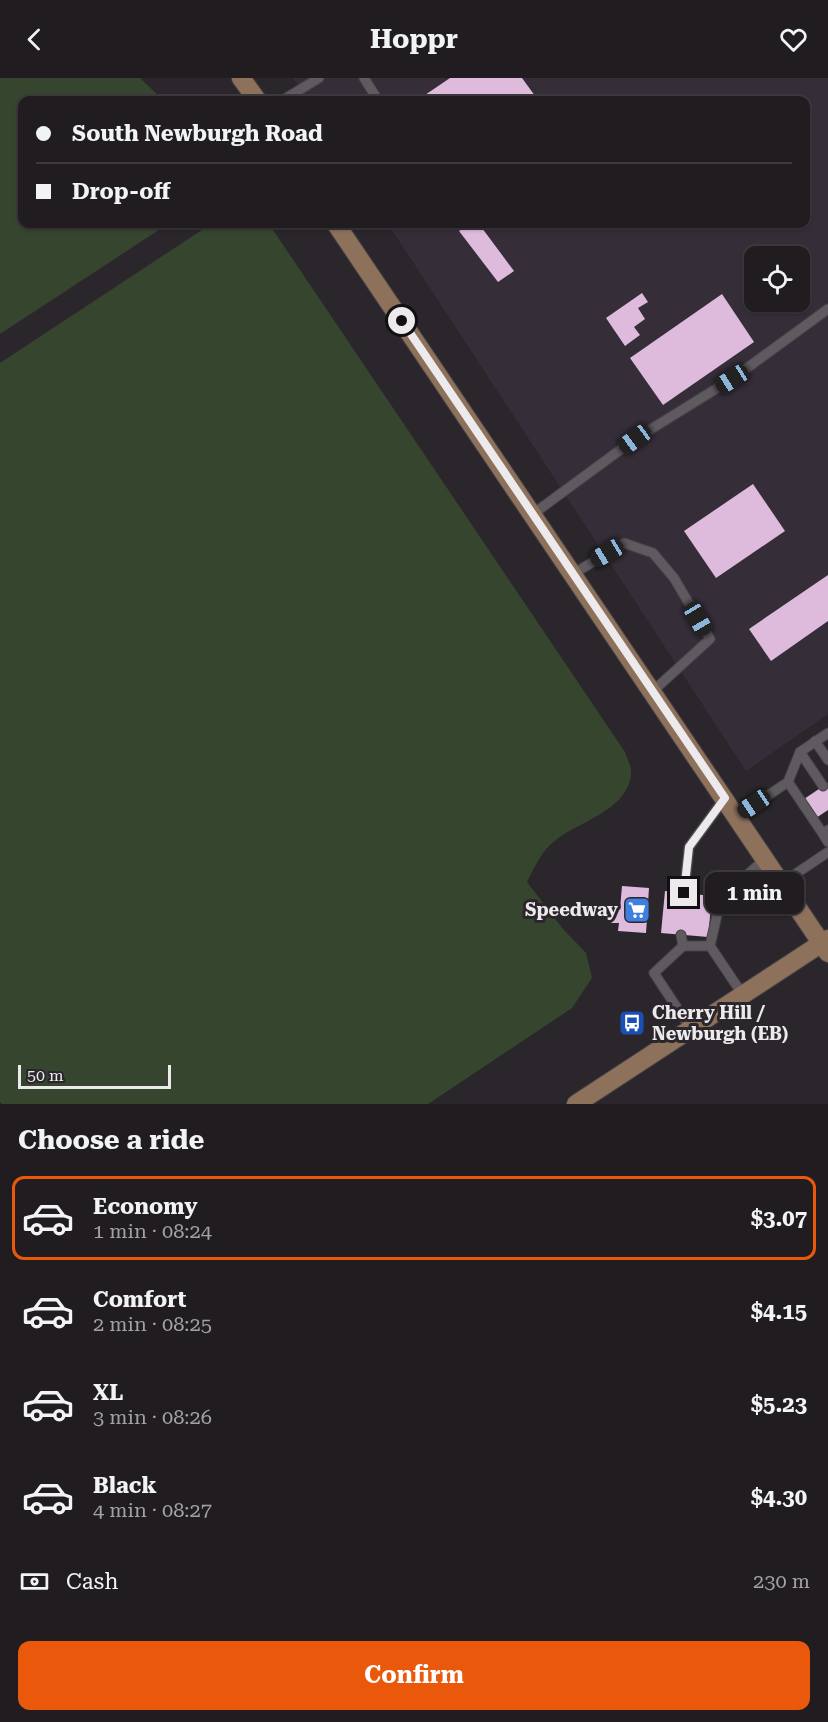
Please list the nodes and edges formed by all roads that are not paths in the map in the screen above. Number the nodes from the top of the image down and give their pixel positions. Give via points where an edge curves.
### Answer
1 (241, 78) edge
2 (319, 78) edge
3 (364, 78) edge
4 (254, 96) edge
5 (290, 96) edge
6 (375, 96) edge
7 (339, 228) edge
8 (828, 309) edge
9 (533, 514) junction
10 (573, 574) junction
11 (653, 691) junction
12 (828, 733) edge
13 (815, 741) junction
14 (800, 752) junction
15 (828, 760) edge
16 (788, 782) junction
17 (823, 786) dead end
18 (725, 798) junction
19 (737, 816) junction
20 (826, 835) edge
21 (828, 852) edge
22 (766, 858) junction
23 (782, 883) junction
24 (684, 893) dead end
25 (681, 934) dead end
26 (710, 945) junction
27 (826, 945) edge
28 (683, 946) junction
29 (743, 995) junction
30 (692, 1029) junction
31 (576, 1104) edge

1 - 4 main road
2 - 5 lane
3 - 6 lane
7 - 9 main road
8 - 9 lane via 732,379 635,439
9 - 10 main road
10 - 11 main road
10 - 11 lane via 624,543 653,552 674,578 710,639
11 - 18 main road
12 - 13 lane
13 - 14 lane
13 - 15 lane
14 - 16 lane
14 - 17 lane
16 - 19 lane
16 - 20 lane
18 - 19 main road
18 - 24 lane via 689,847
19 - 22 main road
21 - 23 lane
22 - 23 main road
22 - 26 lane via 721,898
23 - 27 main road
25 - 28 lane
26 - 28 lane
26 - 29 lane
27 - 29 main road
28 - 30 lane via 654,973
29 - 30 main road
30 - 31 main road

